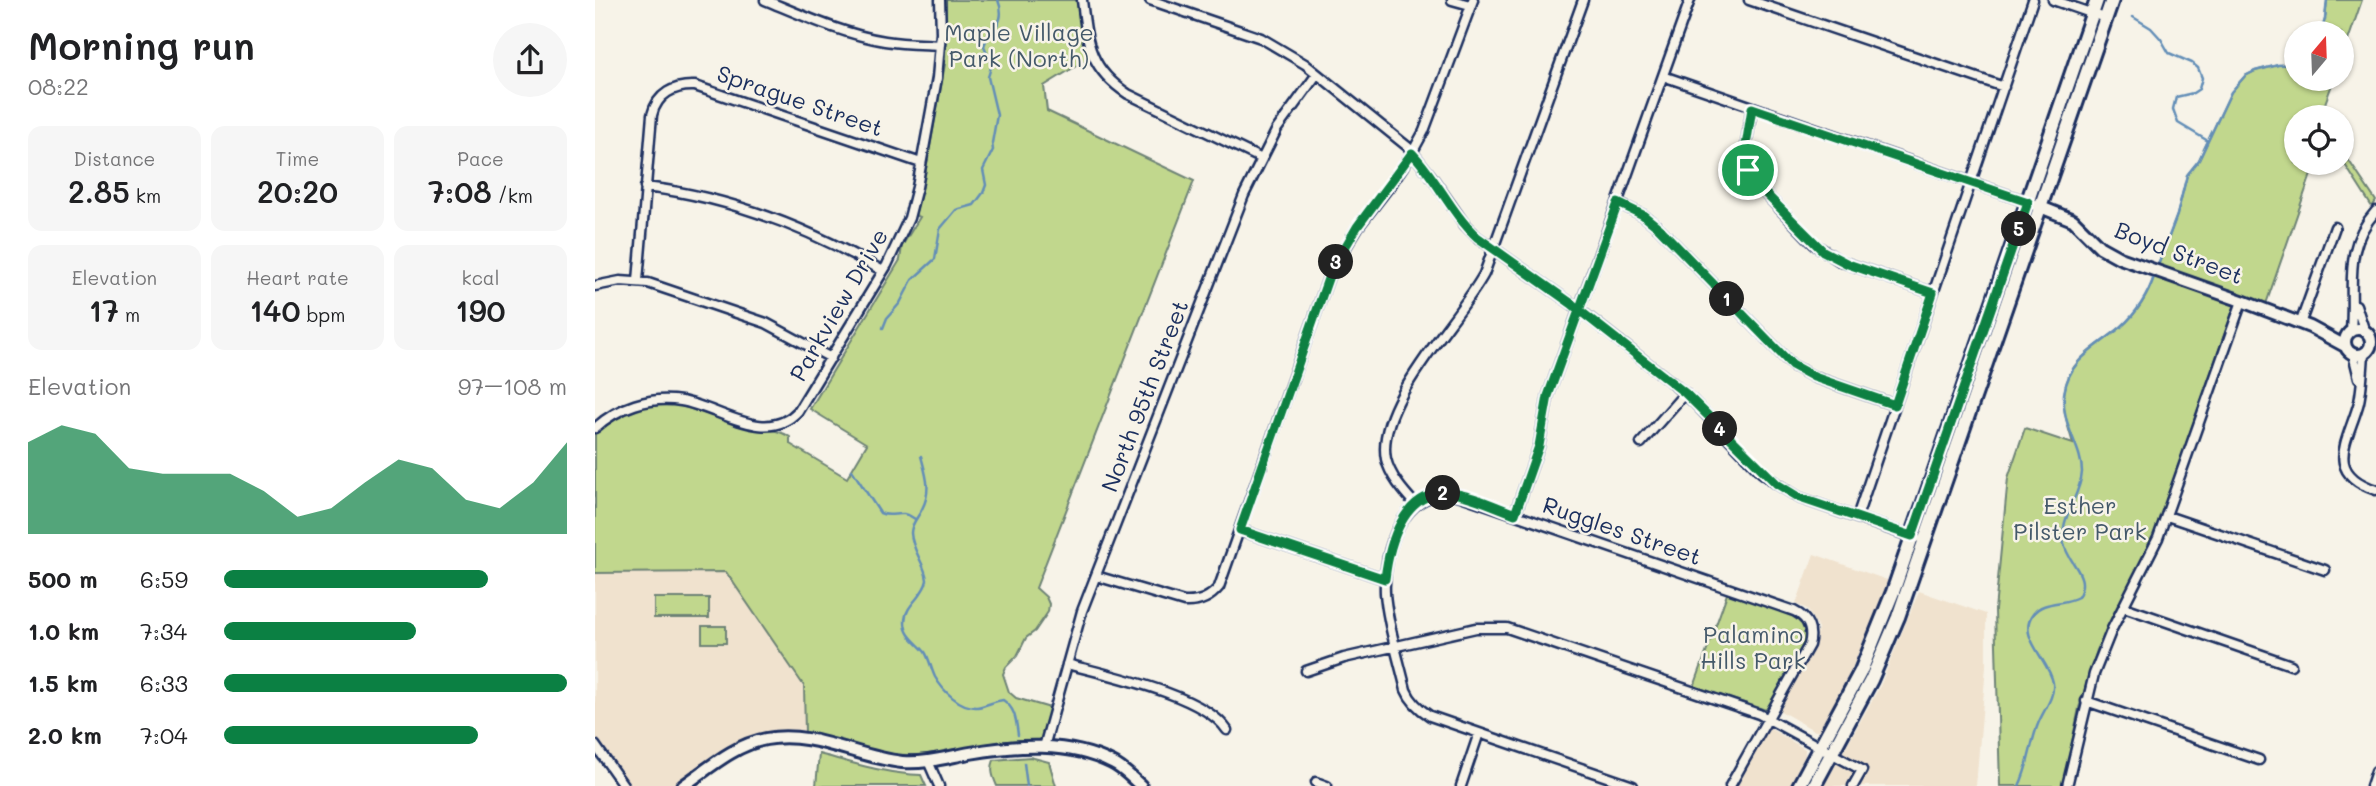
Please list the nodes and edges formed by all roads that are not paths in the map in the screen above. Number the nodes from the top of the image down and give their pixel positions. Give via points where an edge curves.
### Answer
1 (765, 0) edge
2 (940, 0) edge
3 (1082, 0) edge
4 (1150, 0) edge
5 (1452, 0) edge
6 (1583, 0) edge
7 (1690, 0) edge
8 (1748, 0) edge
9 (2033, 0) edge
10 (2053, 0) edge
11 (2097, 0) edge
12 (2112, 0) edge
13 (1471, 3) edge
14 (2092, 14) junction
15 (2105, 18) junction
16 (940, 45) junction
17 (1317, 74) junction
18 (1664, 76) junction
19 (2004, 87) junction
20 (1752, 108) junction
21 (1412, 153) junction
22 (1260, 158) junction
23 (921, 163) junction
24 (1972, 183) junction
25 (645, 187) junction
26 (1618, 203) junction
27 (2034, 204) junction
28 (2376, 211) edge
29 (2335, 227) dead end
30 (1493, 250) junction
31 (883, 271) junction
32 (638, 281) junction
33 (595, 286) edge
34 (2352, 292) junction
35 (1933, 293) junction
36 (2242, 301) junction
37 (1579, 310) junction
38 (2305, 326) junction
39 (2364, 329) junction
40 (2350, 331) junction
41 (2374, 341) edge
42 (2361, 352) edge
43 (831, 358) junction
44 (1685, 393) junction
45 (1895, 405) junction
46 (595, 428) edge
47 (1641, 443) dead end
48 (2376, 490) edge
49 (1415, 504) junction
50 (1515, 514) junction
51 (2167, 516) junction
52 (1857, 517) junction
53 (1240, 530) junction
54 (1912, 536) junction
55 (1925, 541) junction
56 (2325, 570) dead end
57 (1096, 576) junction
58 (1385, 579) junction
59 (2124, 607) junction
60 (1396, 646) junction
61 (1067, 664) junction
62 (2291, 665) dead end
63 (1306, 671) dead end
64 (2086, 701) junction
65 (1768, 718) junction
66 (1227, 730) dead end
67 (1479, 733) junction
68 (595, 745) edge
69 (1821, 746) junction
70 (1044, 747) junction
71 (1833, 753) junction
72 (2259, 760) dead end
73 (928, 761) junction
74 (2376, 771) edge
75 (1316, 782) dead end
76 (624, 786) edge
77 (683, 786) edge
78 (939, 786) edge
79 (1141, 786) edge
80 (1327, 786) edge
81 (1461, 786) edge
82 (1633, 786) edge
83 (1730, 786) edge
84 (1799, 786) edge
85 (1814, 786) edge
86 (1853, 786) edge
87 (2067, 786) edge
88 (2371, 786) edge

1 - 16 street via 865,37
2 - 16 street, Parkview Drive
3 - 22 street via 1088,43 1115,86
4 - 17 street via 1261,38
5 - 13 street
6 - 30 street
7 - 18 street
8 - 19 street
9 - 19 street
10 - 14 street
11 - 14 main road
12 - 15 main road
13 - 21 street via 1436,103
14 - 15 street
14 - 27 main road
15 - 27 main road
16 - 23 street, Parkview Drive
17 - 21 street
17 - 22 street, North 95th Street
18 - 20 street
18 - 26 street
19 - 24 street
20 - 24 street
20 - 35 street via 1745,152 1748,170 1814,244 1840,261
21 - 30 street via 1465,225
21 - 53 street via 1357,227 1330,273
22 - 57 street, North 95th Street
23 - 25 street, Sprague Street via 695,86 676,87 658,100 652,115
23 - 31 street, Parkview Drive via 909,218
24 - 27 street
24 - 35 street
25 - 31 street via 712,198 783,222 832,242
25 - 32 street
26 - 37 street
26 - 45 street via 1659,228 1792,365
27 - 36 street, Boyd Street via 2073,220 2111,254
27 - 54 main road
27 - 55 main road
28 - 34 street via 2364,226 2353,257
29 - 38 street
30 - 37 street
30 - 49 street via 1475,291 1402,393 1389,428 1387,462 1395,481
31 - 43 street, Parkview Drive
32 - 33 street
32 - 43 street via 766,323
34 - 39 street
34 - 40 street
35 - 45 street
36 - 38 street, Boyd Street
36 - 51 street
37 - 44 street
37 - 50 street via 1548,396 1539,446
38 - 40 street, Boyd Street
38 - 42 street, Boyd Street
39 - 40 street, Boyd Street
39 - 41 street
40 - 42 street via 2345,337
41 - 42 street
42 - 48 street via 2359,401 2342,453 2346,471
43 - 46 street, Parkview Drive via 798,411 782,424 762,426 688,403 656,401 625,408
44 - 47 street
44 - 52 street via 1777,484 1800,498
45 - 52 street
49 - 50 street, Ruggles Street via 1431,495 1450,493
49 - 58 street via 1398,528
50 - 65 street, Ruggles Street via 1803,617 1810,627 1809,645
51 - 56 street
51 - 59 street
52 - 54 street
53 - 57 street via 1223,582 1198,601 1184,602
53 - 58 street
54 - 55 street
54 - 69 main road via 1873,644
55 - 71 main road via 1886,647
57 - 61 street, North 95th Street
58 - 60 street
59 - 62 street
59 - 64 street via 2102,652
60 - 63 street
60 - 65 street via 1476,628 1507,628
60 - 67 street via 1406,690 1416,706 1430,716
61 - 66 street via 1176,697 1214,715
61 - 70 street, North 95th Street
64 - 72 street
64 - 87 street
65 - 69 street
65 - 83 street
67 - 81 street
67 - 82 street
68 - 76 street
69 - 71 street
69 - 84 main road
70 - 73 street via 1002,748
70 - 79 street via 1102,758
71 - 85 main road
71 - 86 street via 1862,770
73 - 77 street via 901,762 804,739 773,738 733,751
73 - 78 street
74 - 88 street
75 - 80 street

